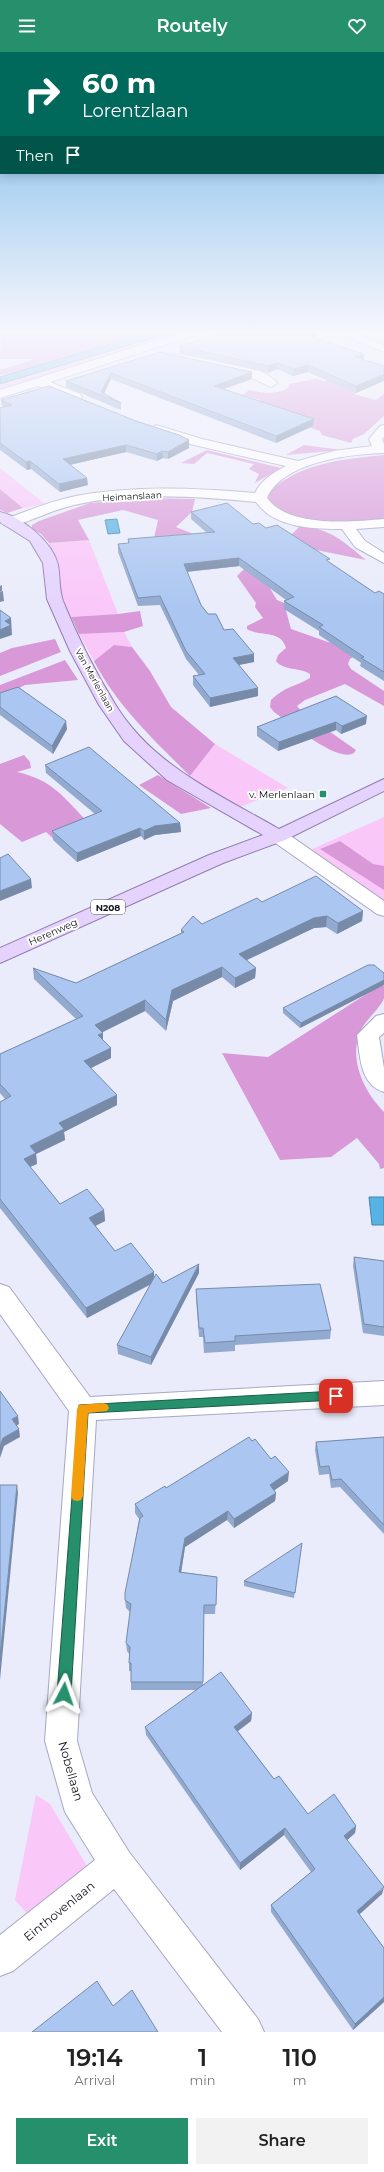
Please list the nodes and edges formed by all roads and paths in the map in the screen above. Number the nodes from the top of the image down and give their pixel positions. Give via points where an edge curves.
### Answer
1 (146, 425) edge
2 (384, 429) edge
3 (382, 449) edge
4 (298, 465) junction
5 (260, 498) junction
6 (4, 519) edge
7 (384, 523) edge
8 (348, 526) junction
9 (384, 559) edge
10 (384, 784) edge
11 (279, 837) junction
12 (384, 910) edge
13 (0, 956) edge
14 (384, 1021) edge
15 (384, 1084) edge
16 (0, 1294) edge
17 (384, 1393) edge
18 (83, 1409) junction
19 (117, 1864) junction
20 (0, 1958) edge
21 (245, 2032) edge

1 - 4 street via 200,442
2 - 3 street via 375,439
3 - 4 street via 344,453
4 - 5 street via 266,485
5 - 6 street, Heimanslaan via 234,495 142,494 83,499
5 - 8 street via 271,512 288,518 321,525
6 - 11 main road, Van Merlenlaan via 36,538 50,563 55,599 78,651 107,705 130,737 173,776
7 - 8 street
8 - 9 street via 360,544
10 - 11 main road, Herenweg / N208
11 - 12 street
11 - 13 main road, Herenweg / N208 via 216,859
14 - 15 street via 368,1035 373,1070
16 - 18 street
17 - 18 street
18 - 19 street, Nobellaan via 61,1741 77,1800
19 - 20 street, Einthovenlaan
19 - 21 street, Nobellaan

